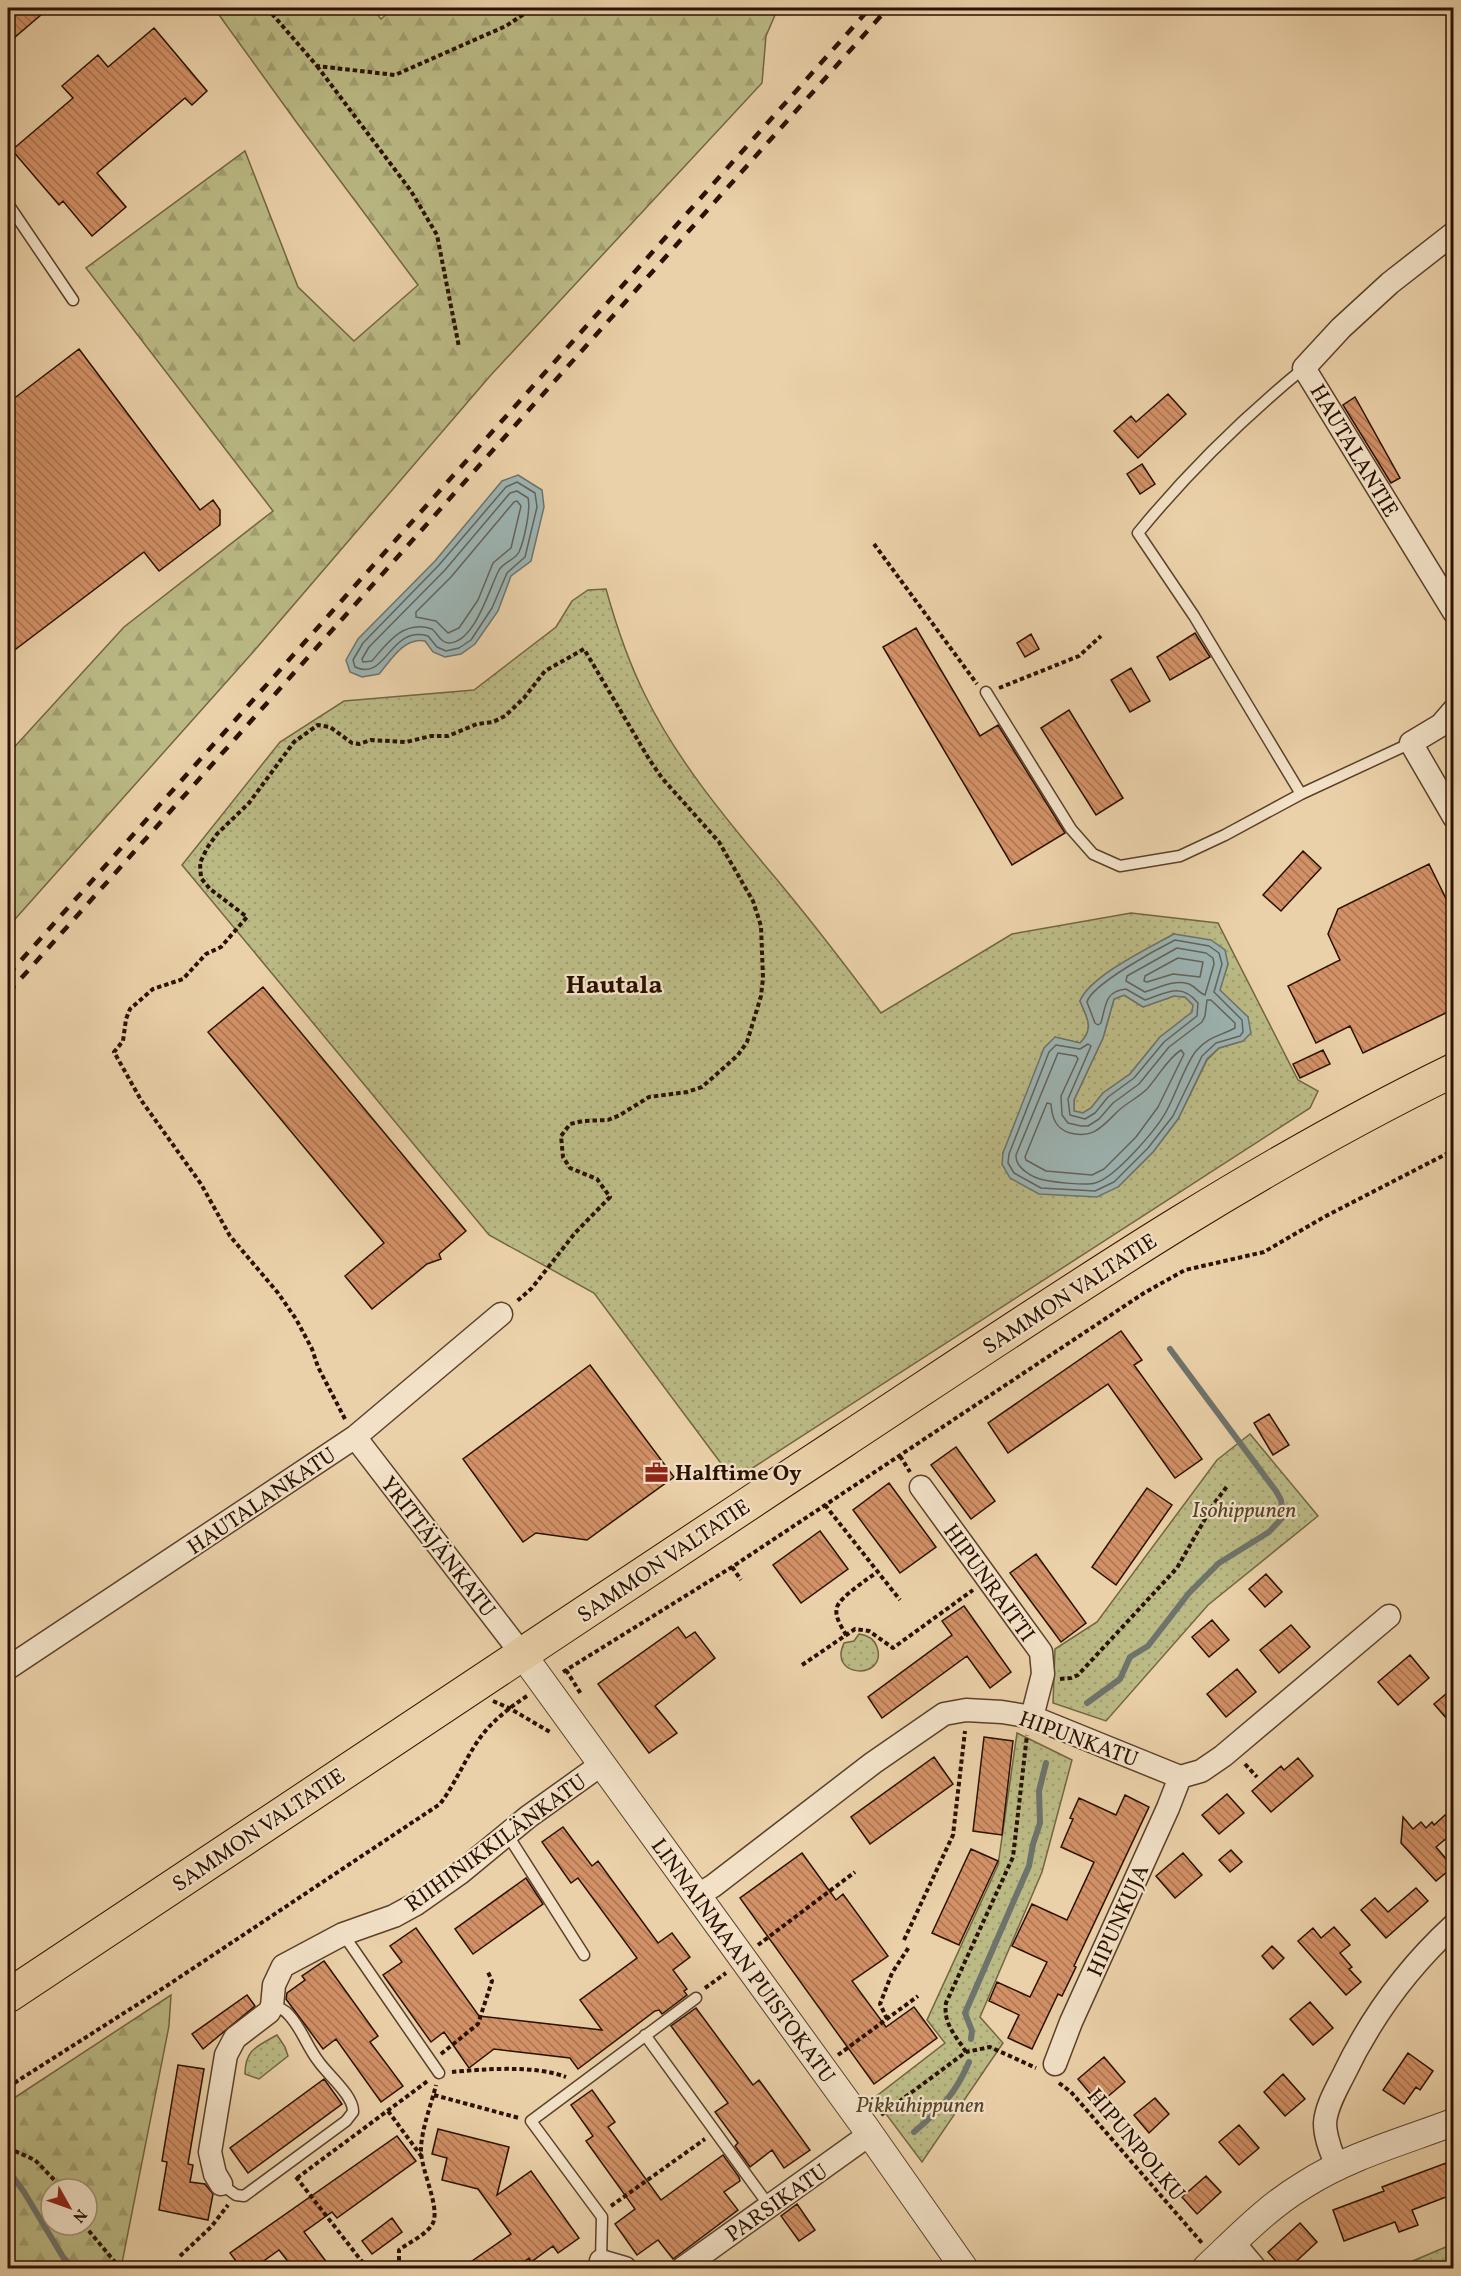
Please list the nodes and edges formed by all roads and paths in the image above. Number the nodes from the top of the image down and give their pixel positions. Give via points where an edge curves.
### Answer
1 (267, 8) edge
2 (533, 8) edge
3 (317, 66) junction
4 (8, 204) edge
5 (1454, 233) edge
6 (73, 300) dead end
7 (459, 347) dead end
8 (1304, 368) junction
9 (874, 544) dead end
10 (1454, 612) edge
11 (1101, 636) dead end
12 (986, 692) junction
13 (1454, 710) edge
14 (1411, 743) junction
15 (1301, 794) junction
16 (1454, 817) edge
17 (1454, 1070) edge
18 (1454, 1150) edge
19 (501, 1314) joint
20 (355, 1437) junction
21 (1228, 1485) dead end
22 (921, 1487) dead end
23 (825, 1505) junction
24 (732, 1567) junction
25 (877, 1572) junction
26 (988, 1579) junction
27 (741, 1580) dead end
28 (900, 1600) dead end
29 (1389, 1616) dead end
30 (846, 1635) junction
31 (522, 1654) junction
32 (802, 1665) dead end
33 (8, 1668) edge
34 (1042, 1680) junction
35 (544, 1684) junction
36 (1032, 1717) junction
37 (966, 1725) dead end
38 (602, 1764) junction
39 (1245, 1764) dead end
40 (1180, 1777) junction
41 (1257, 1777) dead end
42 (507, 1834) junction
43 (855, 1872) dead end
44 (698, 1895) junction
45 (1454, 1925) edge
46 (343, 1934) junction
47 (904, 1940) dead end
48 (755, 1947) dead end
49 (909, 1947) dead end
50 (584, 1955) dead end
51 (731, 1969) dead end
52 (487, 1970) dead end
53 (8, 1996) edge
54 (918, 1996) dead end
55 (696, 1998) joint
56 (272, 2006) junction
57 (887, 2019) junction
58 (645, 2035) junction
59 (966, 2052) junction
60 (833, 2060) dead end
61 (431, 2061) junction
62 (1053, 2070) junction
63 (439, 2073) junction
64 (582, 2083) junction
65 (8, 2087) edge
66 (434, 2095) junction
67 (388, 2111) junction
68 (531, 2121) junction
69 (1454, 2122) edge
70 (873, 2127) junction
71 (716, 2132) junction
72 (8, 2148) edge
73 (422, 2157) junction
74 (286, 2164) junction
75 (1337, 2167) junction
76 (51, 2177) edge
77 (297, 2178) junction
78 (229, 2190) junction
79 (770, 2206) junction
80 (599, 2213) junction
81 (94, 2237) edge
82 (1233, 2242) junction
83 (180, 2256) dead end
84 (1205, 2257) edge
85 (595, 2265) edge
86 (120, 2268) edge
87 (367, 2268) edge
88 (399, 2268) edge
89 (625, 2268) edge
90 (683, 2268) edge
91 (964, 2268) edge
92 (1255, 2268) edge

1 - 3 path
2 - 3 path via 506,26 395,75
3 - 7 path via 411,191 437,235
4 - 6 lane
5 - 8 street, HAUTALANTIE via 1389,283
8 - 10 street, HAUTALANTIE
8 - 15 lane via 1203,460 1138,533 1194,616
9 - 12 path
11 - 12 path via 1079,656
12 - 15 lane via 1071,829 1093,854 1120,866 1179,856
13 - 14 street via 1441,725
14 - 15 lane
14 - 16 street
17 - 31 main road, SAMMON VALTATIE via 1374,1109 1184,1218
18 - 23 path via 1264,1252 1185,1270 1154,1287
19 - 20 street, HAUTALANKATU
19 - 20 path via 532,1288 575,1233 610,1197 597,1179 570,1168 563,1157 561,1136 570,1124 608,1120 649,1097 702,1087 747,1042 761,996 758,914 726,852 662,778 584,649 545,671 524,698 493,722 448,736 359,744 318,725 294,742 249,803 217,834 200,863 201,878 210,889 247,917 221,947 206,954 183,979 153,989 136,1003 126,1019 123,1041 114,1052 141,1100 201,1184 230,1236 296,1319
20 - 31 street, YRITTÄJÄNKATU
20 - 33 street, HAUTALANKATU
21 - 34 path via 1177,1568 1085,1668 1071,1678
22 - 26 street, HIPUNRAITTI
23 - 24 path
23 - 25 path
24 - 27 path
24 - 35 path
25 - 28 path
25 - 30 path via 837,1608
26 - 30 path via 893,1648 869,1631 855,1629
26 - 34 street, HIPUNRAITTI via 1041,1652
29 - 40 street via 1223,1756 1201,1771
30 - 32 path
31 - 35 street, LINNAINMAAN PUISTOKATU
31 - 53 main road, SAMMON VALTATIE
34 - 36 street, HIPUNRAITTI
35 - 38 street, LINNAINMAAN PUISTOKATU
35 - 65 path via 509,1708 487,1730 440,1804
36 - 40 street, HIPUNKATU
36 - 44 street, HIPUNKATU via 966,1710 945,1714 873,1763
36 - 59 path via 1026,1737 1013,1857 946,2003 946,2023
37 - 47 path via 953,1835
38 - 42 street, RIIHINIKKILÄNKATU
38 - 44 street, LINNAINMAAN PUISTOKATU
39 - 41 path
40 - 62 street, HIPUNKUJA
42 - 46 street, RIIHINIKKILÄNKATU via 416,1904
42 - 50 lane
43 - 48 path
44 - 70 street, LINNAINMAAN PUISTOKATU
45 - 75 street via 1420,1957 1384,2001 1341,2079 1325,2121
46 - 56 street, RIIHINIKKILÄNKATU via 283,1966 273,1984
46 - 61 lane
49 - 57 path via 880,2004
51 - 55 path
52 - 61 path via 492,1981 478,2024
54 - 57 path
55 - 58 lane
56 - 74 lane via 289,2015 353,2108 346,2121
56 - 78 street via 235,2038 226,2055 210,2152 215,2174
57 - 60 path
58 - 64 lane
58 - 71 lane
59 - 62 path, HIPUNPOLKU via 990,2047
59 - 70 path
61 - 63 lane
62 - 84 path, HIPUNPOLKU
63 - 64 path via 489,2068 555,2072
63 - 66 path
63 - 67 path
64 - 68 lane
66 - 68 path
66 - 73 path
67 - 73 path
67 - 77 path
68 - 80 lane
69 - 75 street
70 - 79 street, PARSIKATU
70 - 91 street, LINNAINMAAN PUISTOKATU
71 - 79 lane
71 - 80 path
72 - 76 path via 35,2160
73 - 88 path via 434,2220 429,2229 399,2250
74 - 77 path
74 - 78 lane via 244,2196
75 - 82 street via 1290,2193
77 - 87 path
78 - 83 path via 211,2227
79 - 90 street, PARSIKATU
80 - 85 lane via 602,2217
81 - 86 path
82 - 84 street
82 - 92 street
85 - 89 street

